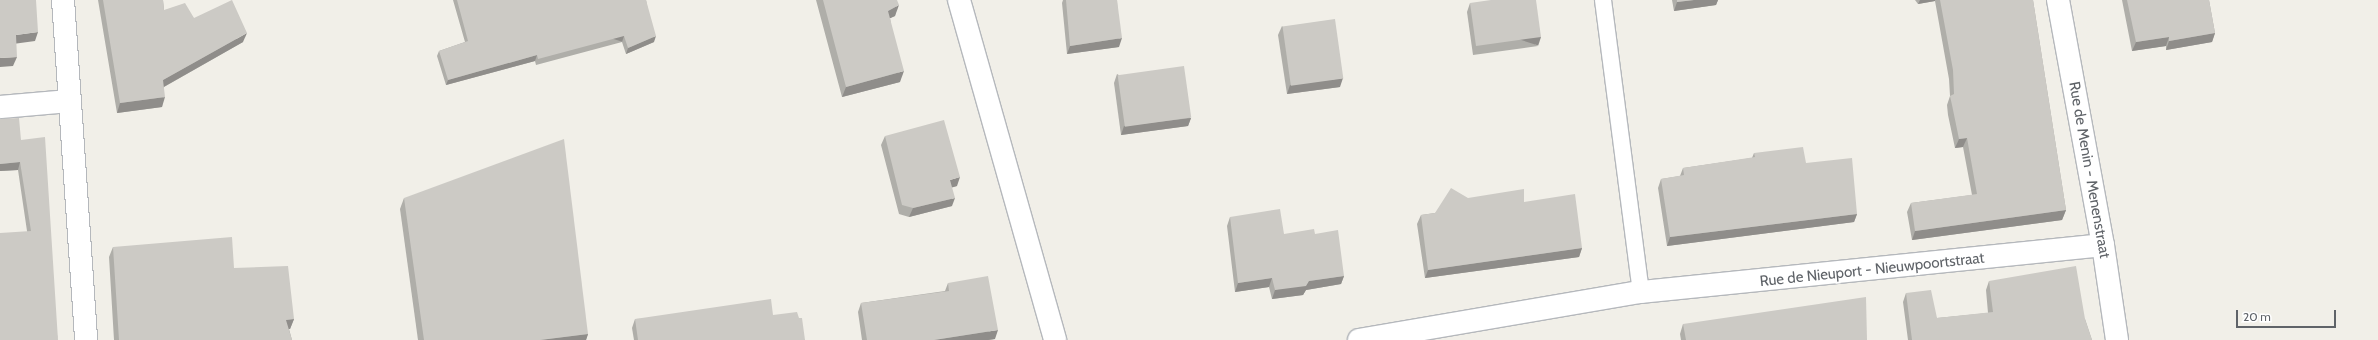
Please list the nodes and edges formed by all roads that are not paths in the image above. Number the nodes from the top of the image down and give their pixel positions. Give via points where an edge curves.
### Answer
1 (63, 0) edge
2 (960, 0) edge
3 (1603, 0) edge
4 (2058, 0) edge
5 (70, 101) junction
6 (0, 107) edge
7 (2103, 245) junction
8 (1640, 292) junction
9 (86, 340) edge
10 (1055, 340) edge
11 (1359, 340) edge
12 (2117, 340) edge

1 - 5 street
2 - 10 street
3 - 8 lane
4 - 7 street, Rue de Menin - Menenstraat
5 - 6 street
5 - 9 street
7 - 8 street, Rue de Nieuport - Nieuwpoortstraat
7 - 12 street, Rue de Menin - Menenstraat
8 - 11 street, Rue de Nieuport - Nieuwpoortstraat

